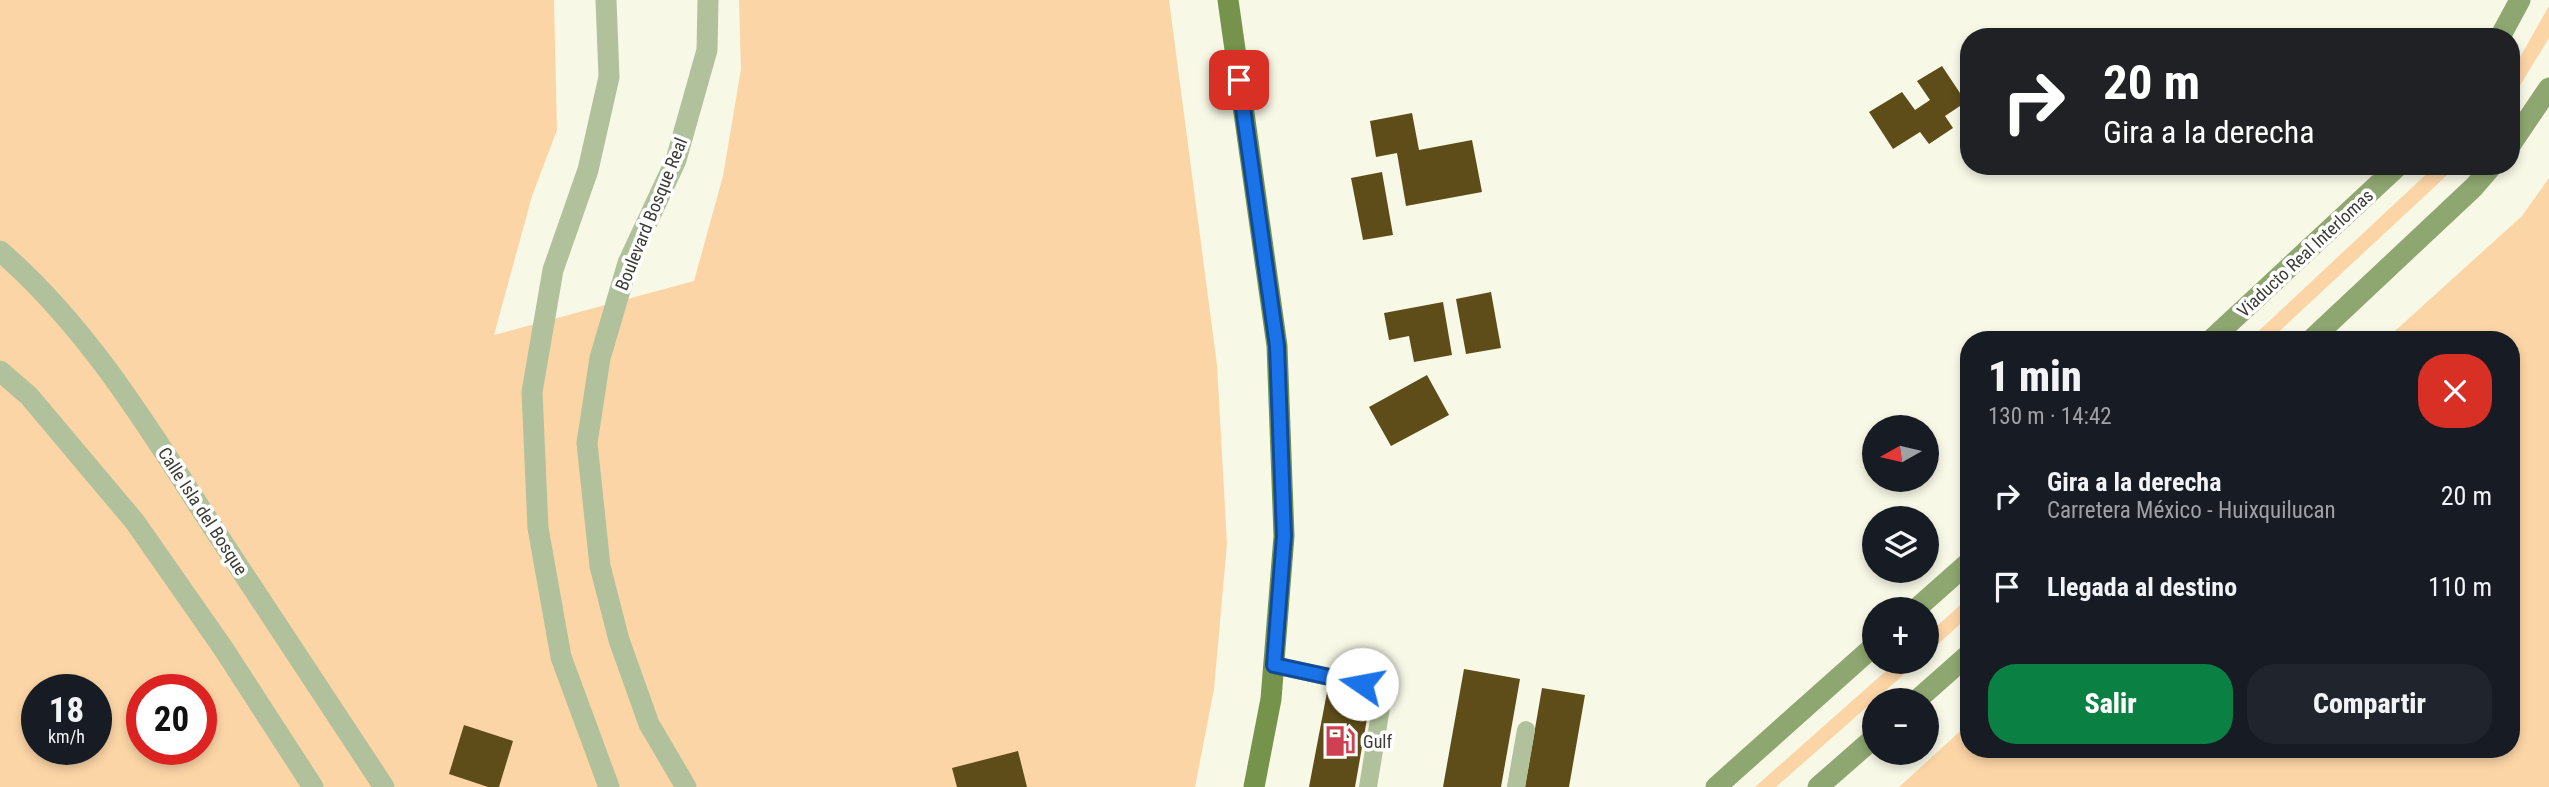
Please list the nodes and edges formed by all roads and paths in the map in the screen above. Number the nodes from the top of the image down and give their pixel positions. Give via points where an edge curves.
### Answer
1 (606, 0) edge
2 (708, 0) edge
3 (1228, 0) edge
4 (2520, 0) edge
5 (2505, 28) edge
6 (2549, 88) edge
7 (2520, 131) edge
8 (2388, 175) edge
9 (2484, 175) edge
10 (0, 251) edge
11 (2221, 331) edge
12 (2321, 331) edge
13 (0, 371) edge
14 (1960, 570) edge
15 (1930, 597) edge
16 (1862, 657) edge
17 (1960, 662) edge
18 (1274, 665) junction
19 (1931, 688) edge
20 (1526, 730) dead end
21 (1862, 748) edge
22 (313, 787) edge
23 (384, 787) edge
24 (609, 787) edge
25 (686, 787) edge
26 (1254, 787) edge
27 (1368, 787) edge
28 (1516, 787) edge
29 (1716, 787) edge
30 (1818, 787) edge

1 - 24 street via 609,77 588,170 552,270 532,392 538,528 561,657
2 - 25 street, Boulevard Bosque Real via 707,50 676,160 628,263 600,358 587,443 600,566 619,640 649,724
3 - 18 main road via 1277,346 1284,536
4 - 5 main road
6 - 7 main road
8 - 11 main road, Viaducto Real Interlomas
9 - 12 main road
10 - 23 street, Calle Isla del Bosque via 29,276 88,345 153,435
13 - 22 street via 29,396 135,522
14 - 15 main road
16 - 29 main road
17 - 19 main road
18 - 26 main road
18 - 27 lane via 1384,689
20 - 28 lane
21 - 30 main road

